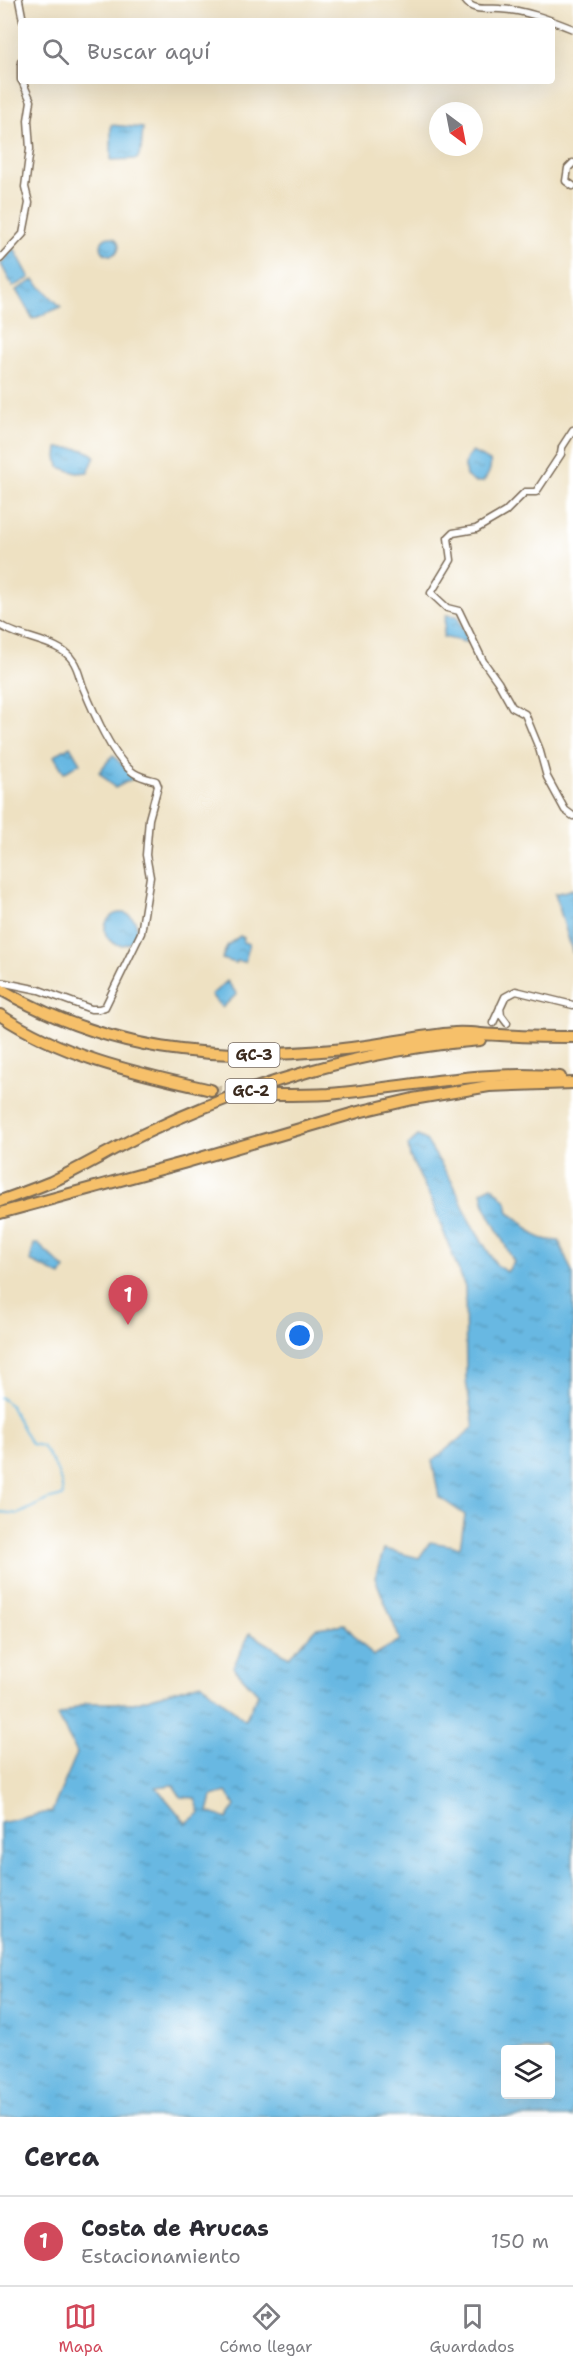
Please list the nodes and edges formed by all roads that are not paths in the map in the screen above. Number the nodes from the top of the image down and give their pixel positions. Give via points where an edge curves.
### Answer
1 (19, 0) edge
2 (465, 0) edge
3 (22, 18) edge
4 (540, 18) edge
5 (555, 23) edge
6 (573, 29) edge
7 (23, 84) edge
8 (570, 165) edge
9 (573, 186) edge
10 (0, 259) edge
11 (573, 430) edge
12 (0, 625) edge
13 (573, 816) edge
14 (0, 982) edge
15 (0, 989) edge
16 (39, 990) junction
17 (28, 999) joint
18 (573, 1005) edge
19 (500, 1006) junction
20 (0, 1015) edge
21 (493, 1023) dead end
22 (507, 1023) dead end
23 (519, 1036) junction
24 (573, 1037) edge
25 (573, 1081) edge
26 (211, 1090) tunnel mouth
27 (273, 1095) tunnel mouth
28 (0, 1201) edge
29 (0, 1213) edge

1 - 3 street
2 - 4 street via 477,9 501,9
5 - 6 street
7 - 10 street via 31,102 25,187 29,202 23,234
8 - 9 street via 566,181
11 - 13 street via 536,492 525,492 504,512 476,529 453,533 448,538 451,560 431,593 447,608 459,611 483,661 512,707 525,714 547,777 565,810
12 - 16 street via 65,652 73,660 98,723 118,756 134,773 156,781 158,786 149,819 146,855 150,877 141,933 105,1006 91,1009
14 - 16 street
14 - 17 highway
15 - 23 highway, GC-3 via 76,1026 182,1052 263,1055 335,1050 456,1033
16 - 17 street via 31,992
18 - 19 street via 516,991 505,997
19 - 21 street
19 - 22 street
20 - 26 highway via 59,1047 118,1069
23 - 24 highway, GC-2
23 - 28 highway, GC-2 via 450,1042 312,1070 216,1103
25 - 27 highway via 534,1075 465,1076 328,1094
25 - 29 highway via 489,1086 413,1099

